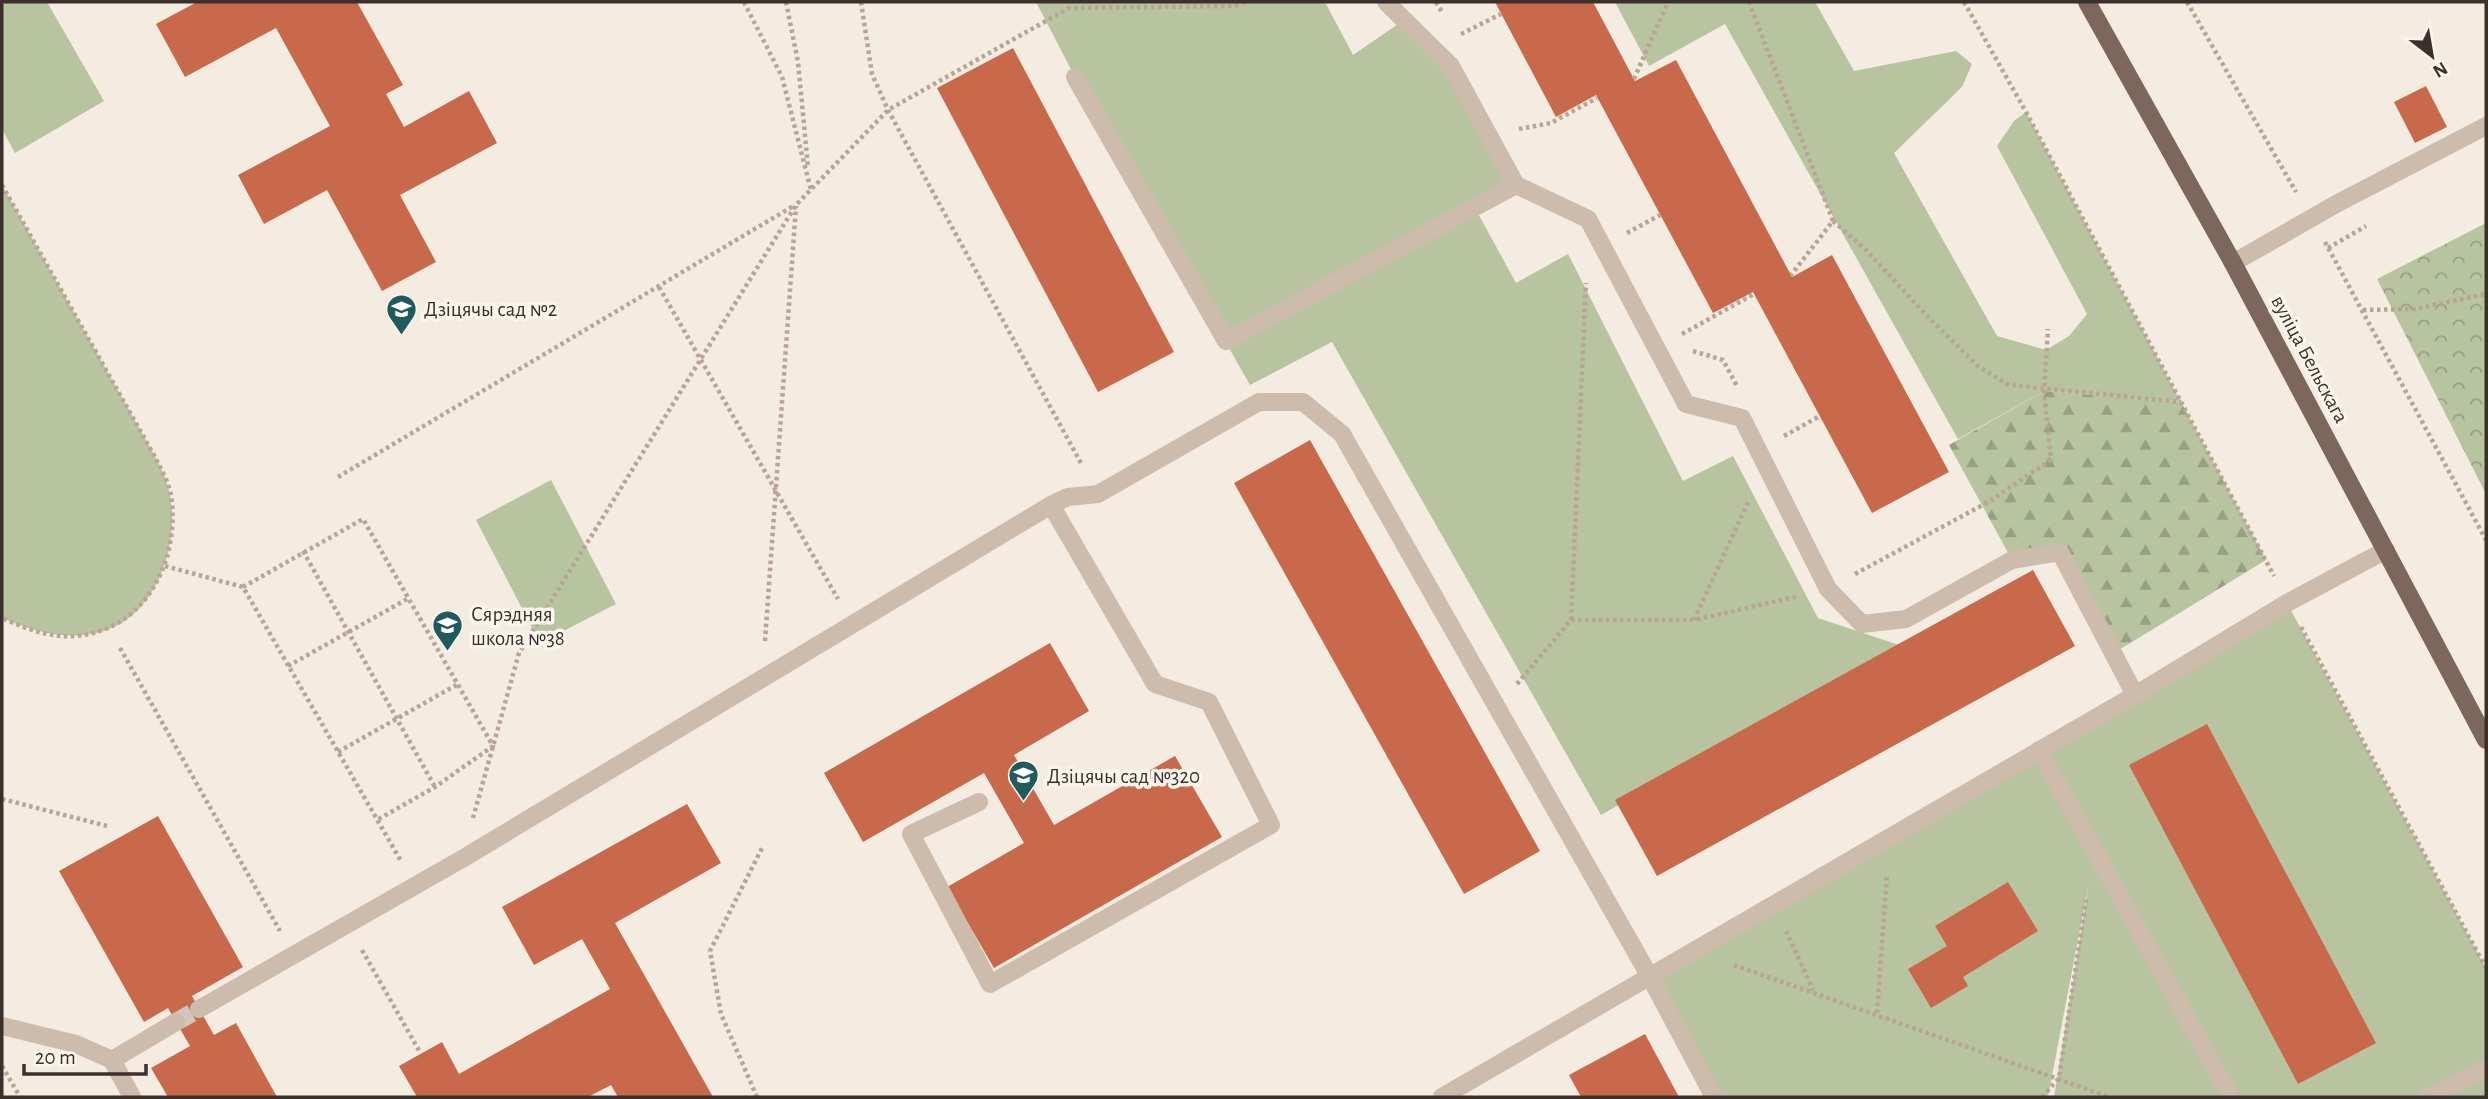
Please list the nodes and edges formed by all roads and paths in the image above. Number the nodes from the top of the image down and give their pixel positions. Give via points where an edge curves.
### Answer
1 (744, 2) edge
2 (786, 2) edge
3 (861, 2) edge
4 (1074, 2) edge
5 (1244, 2) edge
6 (1386, 2) edge
7 (1668, 2) edge
8 (1749, 2) edge
9 (1964, 2) edge
10 (2087, 2) edge
11 (2187, 2) edge
12 (1069, 8) junction
13 (1501, 14) dead end
14 (1455, 37) dead end
15 (1075, 77) dead end
16 (1634, 79) dead end
17 (1597, 98) dead end
18 (888, 110) junction
19 (2486, 126) edge
20 (1487, 134) junction
21 (810, 183) junction
22 (2, 185) edge
23 (1516, 185) junction
24 (811, 190) junction
25 (796, 205) junction
26 (1660, 215) dead end
27 (2312, 220) junction
28 (1833, 221) junction
29 (1616, 239) dead end
30 (2233, 263) junction
31 (1586, 274) dead end
32 (1791, 275) dead end
33 (659, 287) junction
34 (1754, 294) dead end
35 (2486, 294) edge
36 (2362, 310) junction
37 (2048, 329) dead end
38 (1656, 347) junction
39 (701, 359) junction
40 (2044, 391) junction
41 (2181, 402) junction
42 (1820, 416) dead end
43 (1779, 439) dead end
44 (1765, 465) junction
45 (338, 477) dead end
46 (776, 492) junction
47 (1098, 494) junction
48 (1051, 505) junction
49 (2486, 540) edge
50 (2386, 550) junction
51 (303, 551) junction
52 (164, 566) junction
53 (243, 587) junction
54 (1828, 589) junction
55 (408, 598) junction
56 (2287, 603) junction
57 (2, 618) edge
58 (1571, 620) junction
59 (1694, 621) junction
60 (852, 624) junction
61 (348, 632) junction
62 (120, 648) dead end
63 (288, 666) junction
64 (763, 678) junction
65 (458, 684) junction
66 (2135, 695) junction
67 (1497, 707) junction
68 (397, 718) junction
69 (2486, 740) edge
70 (493, 746) junction
71 (2039, 750) junction
72 (338, 752) junction
73 (435, 788) junction
74 (2, 799) edge
75 (979, 802) dead end
76 (377, 820) junction
77 (107, 826) dead end
78 (1890, 837) junction
79 (762, 848) dead end
80 (2094, 850) junction
81 (462, 859) junction
82 (415, 886) junction
83 (1773, 905) junction
84 (348, 925) junction
85 (294, 956) junction
86 (1726, 966) dead end
87 (2486, 968) edge
88 (1650, 977) junction
89 (1814, 990) junction
90 (199, 1009) tunnel mouth
91 (1877, 1013) junction
92 (176, 1022) tunnel mouth
93 (2, 1026) edge
94 (421, 1054) dead end
95 (112, 1060) junction
96 (2, 1066) edge
97 (2486, 1068) edge
98 (2059, 1078) junction
99 (20, 1097) edge
100 (132, 1097) edge
101 (757, 1097) edge
102 (1442, 1097) edge
103 (1714, 1097) edge
104 (2042, 1097) edge
105 (2109, 1097) edge
106 (2231, 1097) edge
107 (2429, 1097) edge

1 - 21 path via 782,77
2 - 21 path via 798,62
3 - 18 path via 872,74
4 - 12 path
5 - 12 path via 1235,6
6 - 20 lane via 1451,66
7 - 16 path
8 - 28 path
9 - 41 path
10 - 30 main road, вуліца Бельскага
11 - 27 path
12 - 18 path
13 - 14 path
15 - 23 lane via 1226,341
17 - 20 path via 1550,123
18 - 24 path
18 - 47 path
19 - 27 lane
20 - 23 lane
21 - 24 path
22 - 52 path via 165,478 173,519
23 - 38 lane via 1588,219
24 - 25 path
25 - 33 path
25 - 39 path
25 - 46 path
26 - 29 path
27 - 30 lane
27 - 36 path
28 - 32 path
28 - 40 path via 1865,248 1978,366 2009,385
30 - 50 main road, вуліца Бельскага
31 - 58 path
33 - 39 path
33 - 45 path
34 - 38 path
35 - 36 path via 2414,309
36 - 49 path
37 - 40 path
38 - 44 lane via 1686,404 1742,418
39 - 46 path
39 - 70 path via 519,653
40 - 41 path
40 - 54 path via 2051,460 1990,501
41 - 56 path
42 - 43 path
44 - 54 lane
44 - 59 path
46 - 60 path
46 - 64 path
47 - 48 lane via 1068,497
47 - 67 lane via 1259,402 1303,402 1342,434
48 - 60 lane
48 - 75 lane via 1155,684 1209,702 1271,825 990,984 911,834
50 - 56 lane
50 - 69 main road, вуліца Бельскага
51 - 53 path
51 - 55 path via 363,519
51 - 61 path
52 - 53 path
52 - 57 path via 154,589 138,608 121,624 96,633 72,637 46,634
53 - 63 path
54 - 59 path
54 - 66 lane via 1862,624 1906,619 2012,560 2060,552
55 - 61 path
55 - 65 path
56 - 66 lane
56 - 87 path
58 - 59 path
58 - 67 path
60 - 64 lane
61 - 63 path
61 - 68 path
62 - 85 path
63 - 72 path
64 - 81 lane
65 - 68 path
65 - 70 path
66 - 71 lane
67 - 88 lane
68 - 72 path
68 - 73 path
70 - 73 path
70 - 81 path
71 - 78 lane
71 - 80 lane
72 - 76 path
73 - 76 path
74 - 77 path
76 - 82 path
78 - 83 lane
78 - 91 path
79 - 101 path via 710,951 721,1014
80 - 98 path
80 - 106 lane
81 - 82 lane
82 - 84 lane
83 - 88 lane
83 - 89 path
84 - 85 lane
84 - 94 path
85 - 90 lane
86 - 89 path via 1739,964
88 - 102 lane
88 - 103 lane
89 - 91 path
91 - 98 path
92 - 95 lane
93 - 95 lane via 76,1044
95 - 100 lane
96 - 99 path
97 - 107 lane
98 - 104 path
98 - 105 path

